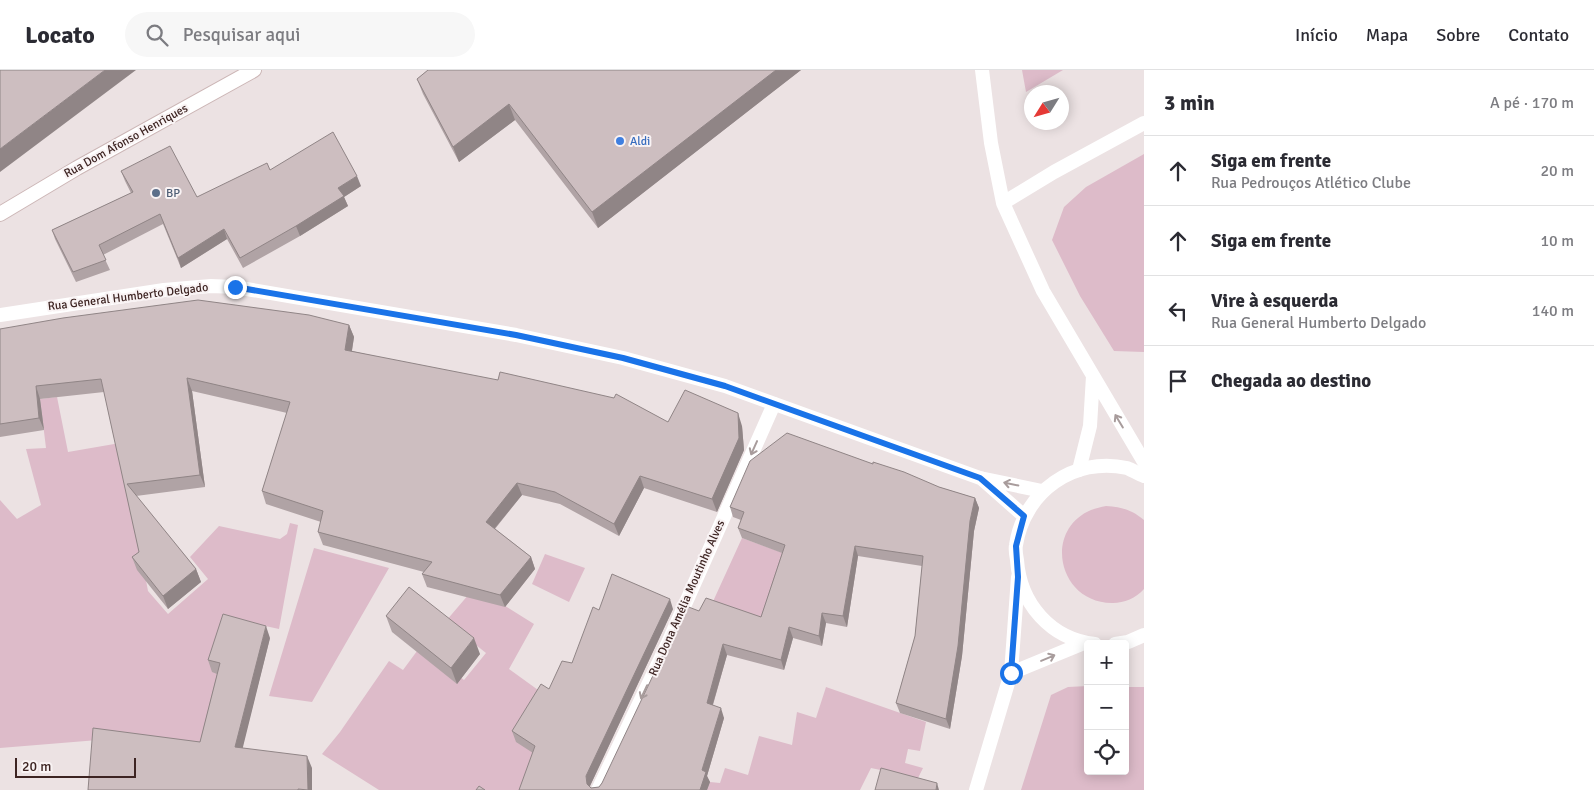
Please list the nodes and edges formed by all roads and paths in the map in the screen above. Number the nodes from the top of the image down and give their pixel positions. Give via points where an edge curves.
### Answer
1 (254, 70) edge
2 (982, 70) edge
3 (1144, 123) edge
4 (1003, 203) junction
5 (0, 214) edge
6 (0, 315) edge
7 (1092, 376) junction
8 (774, 404) junction
9 (1144, 462) edge
10 (1080, 470) junction
11 (1144, 476) edge
12 (980, 478) junction
13 (1042, 491) junction
14 (1024, 516) junction
15 (1018, 577) junction
16 (1144, 635) edge
17 (1084, 641) edge
18 (1129, 642) edge
19 (1084, 645) edge
20 (1011, 673) junction
21 (598, 790) edge
22 (976, 790) edge

1 - 5 street, Rua Dom Afonso Henriques
2 - 4 street
3 - 4 street
4 - 7 street via 1043,291
6 - 8 street, Rua General Humberto Delgado via 164,290 235,287 507,334 623,358 725,386
9 -> 7 street
7 - 10 street via 1090,426
8 - 12 street, Rua General Humberto Delgado
8 -> 21 street, Rua Dona Amélia Moutinho Alves via 667,645
10 - 11 street via 1096,466 1127,468
10 - 13 street via 1067,474
13 -> 12 street, Rua General Humberto Delgado
12 - 14 street, Rua General Humberto Delgado
13 - 14 street
14 - 15 street via 1016,546
15 - 17 street via 1030,605 1045,622
15 - 20 street
16 - 18 street
20 -> 19 street
20 - 22 street

